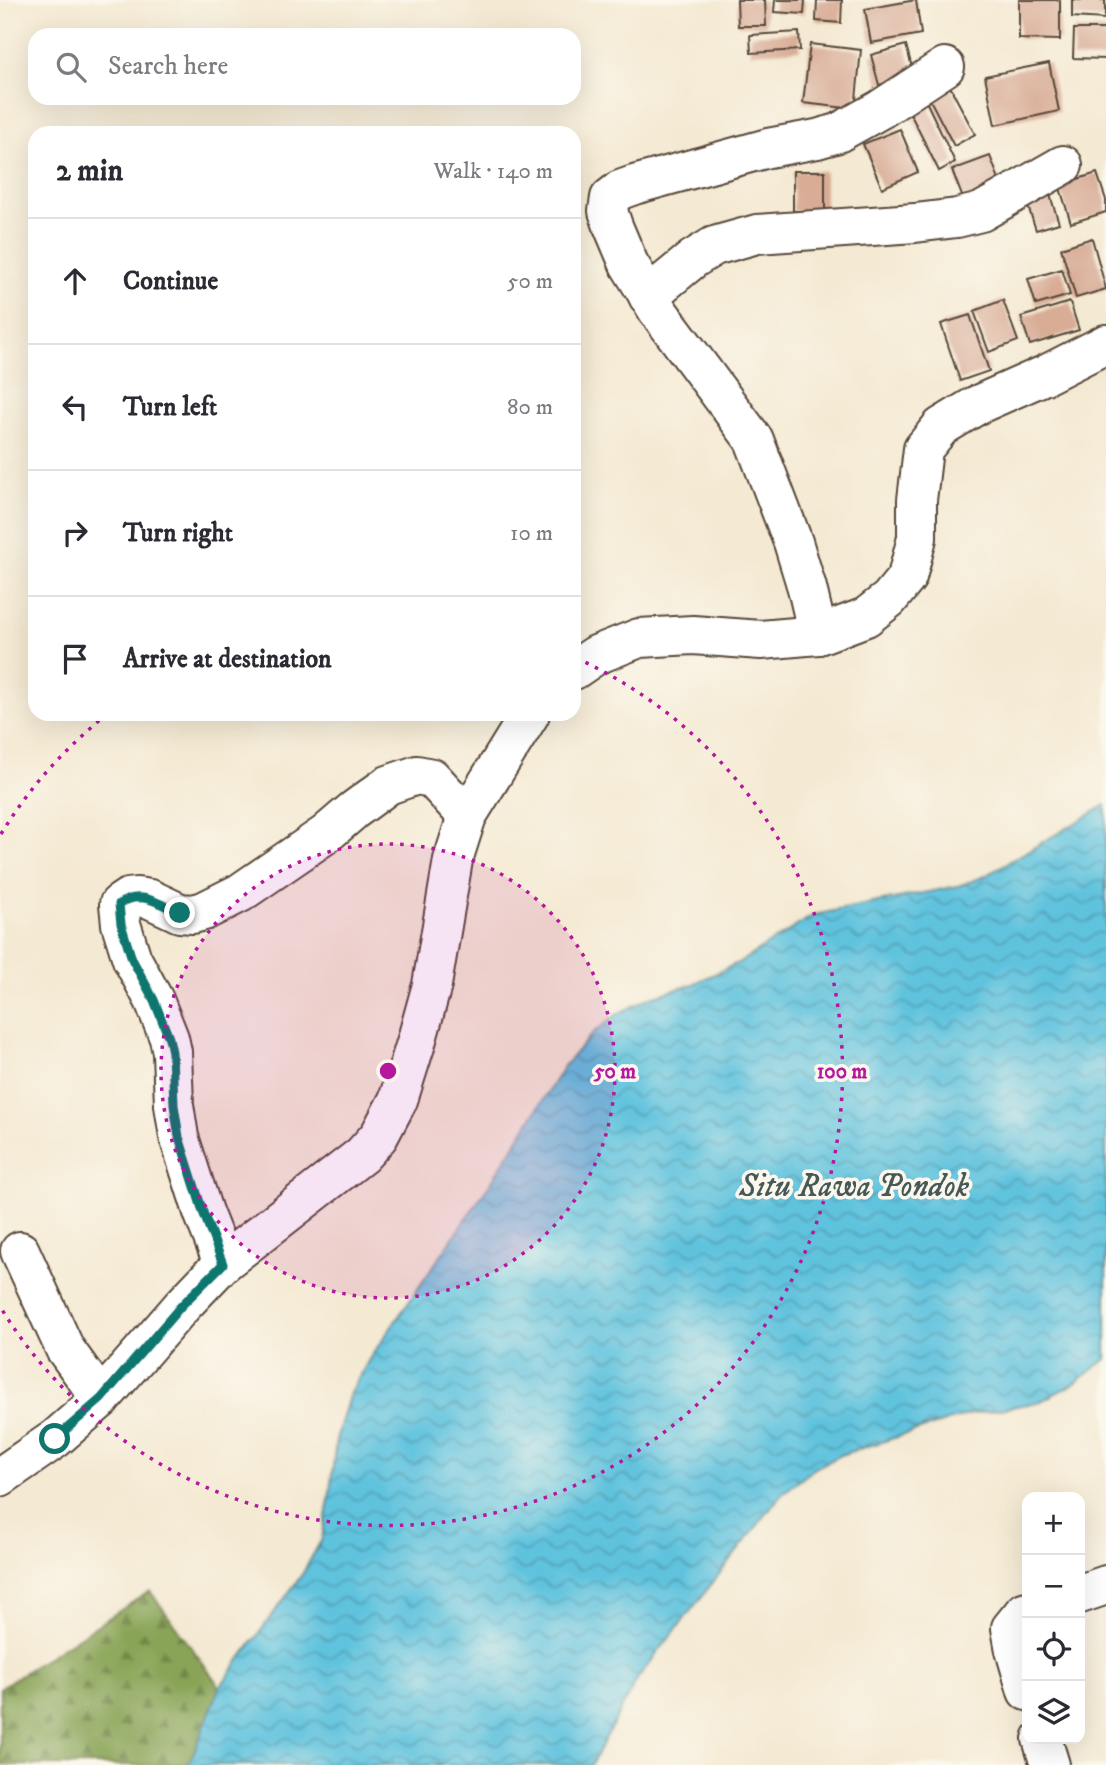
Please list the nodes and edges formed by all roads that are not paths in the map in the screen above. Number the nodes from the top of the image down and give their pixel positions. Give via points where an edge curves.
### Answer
1 (945, 67) dead end
2 (1063, 165) dead end
3 (648, 296) junction
4 (1106, 344) edge
5 (818, 635) junction
6 (581, 665) edge
7 (526, 721) edge
8 (467, 816) junction
9 (20, 1251) dead end
10 (223, 1264) junction
11 (101, 1399) junction
12 (0, 1477) edge
13 (1106, 1585) edge
14 (1085, 1592) edge
15 (1022, 1614) edge
16 (1024, 1681) edge
17 (1044, 1744) edge
18 (1050, 1765) edge

1 - 3 street via 838,133 620,190 610,198 608,211 629,264
2 - 3 street via 981,212 957,218 757,234 714,246
3 - 5 street via 754,440 793,542
4 - 5 street via 942,426 923,449 917,538 906,577 866,617
5 - 6 street via 761,640 693,635 639,638 596,654
7 - 8 street
8 - 10 street via 453,860 432,985 398,1100 379,1136 362,1155
8 - 10 street via 439,783 417,775 388,785 240,893 204,911 180,913 137,897 119,904 132,959 169,1038 179,1137
9 - 11 street via 65,1349
10 - 11 street
11 - 12 street via 55,1439
13 - 14 street
15 - 16 street via 1011,1628
17 - 18 street

